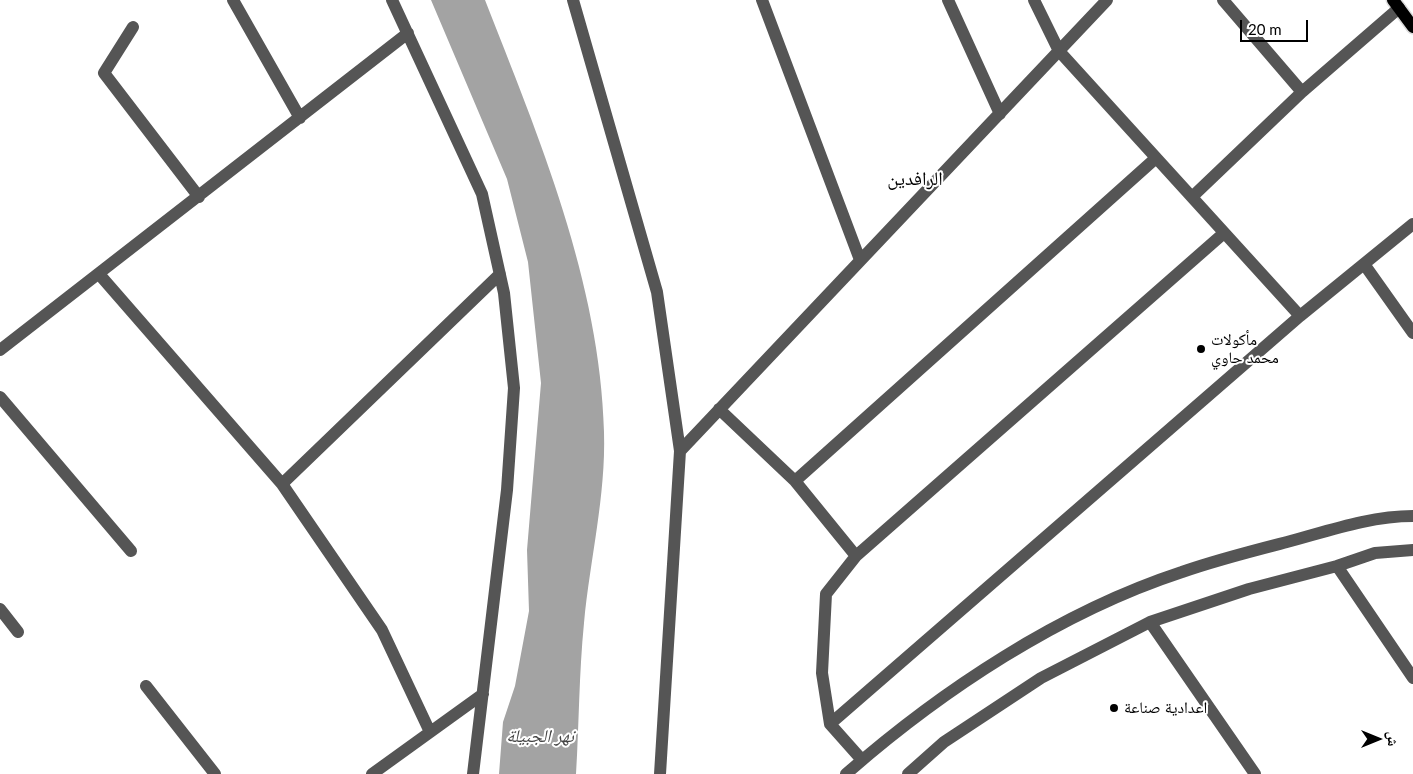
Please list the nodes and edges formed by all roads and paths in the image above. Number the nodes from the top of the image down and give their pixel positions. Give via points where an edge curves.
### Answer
1 (234, 0) edge
2 (392, 0) edge
3 (573, 0) edge
4 (762, 0) edge
5 (948, 0) edge
6 (1034, 0) edge
7 (1107, 0) edge
8 (1223, 0) edge
9 (1396, 4) edge
10 (133, 27) dead end
11 (1413, 27) edge
12 (408, 34) junction
13 (1059, 51) junction
14 (1302, 92) junction
15 (1000, 114) junction
16 (300, 118) junction
17 (1156, 158) junction
18 (199, 197) junction
19 (1192, 197) junction
20 (1413, 224) edge
21 (1224, 233) junction
22 (860, 260) junction
23 (1364, 264) junction
24 (99, 274) junction
25 (500, 274) junction
26 (1300, 316) junction
27 (1413, 333) edge
28 (0, 350) edge
29 (0, 397) edge
30 (719, 409) junction
31 (680, 451) junction
32 (795, 481) junction
33 (282, 484) junction
34 (1413, 516) edge
35 (1413, 550) edge
36 (131, 551) dead end
37 (856, 556) junction
38 (1337, 566) junction
39 (0, 609) edge
40 (1150, 622) junction
41 (18, 632) dead end
42 (1413, 678) edge
43 (146, 686) dead end
44 (483, 694) junction
45 (830, 724) junction
46 (430, 732) junction
47 (862, 760) junction
48 (215, 774) edge
49 (372, 774) edge
50 (473, 774) edge
51 (660, 774) edge
52 (846, 774) edge
53 (908, 774) edge
54 (1255, 774) edge

1 - 16 street
2 - 12 street
3 - 31 street via 657,292
4 - 22 street
5 - 15 street
6 - 13 street
7 - 13 street
8 - 14 street
9 - 11 main road
9 - 14 street
10 - 18 street via 104,73
12 - 16 street
12 - 25 street via 482,194
13 - 15 street
13 - 17 street
14 - 19 street
15 - 22 street
16 - 18 street
17 - 19 street
17 - 32 street
18 - 24 street
19 - 21 street
20 - 23 street
21 - 26 street
21 - 37 street
22 - 30 street
23 - 26 street
23 - 27 street
24 - 28 street
24 - 33 street
25 - 33 street
25 - 44 street via 514,388 507,490
26 - 45 street
29 - 36 street
30 - 31 street
30 - 32 street
31 - 51 street
32 - 37 street
33 - 46 street via 382,630
34 - 47 street via 1370,520 1273,545 1181,572 1099,605 974,675
35 - 38 street via 1381,552
37 - 45 street via 826,594 822,673
38 - 40 street via 1249,589
38 - 42 street
39 - 41 street
40 - 53 street via 1041,678 944,742
40 - 54 street
43 - 48 street
44 - 46 street
44 - 50 street
45 - 47 street
46 - 49 street
47 - 52 street

